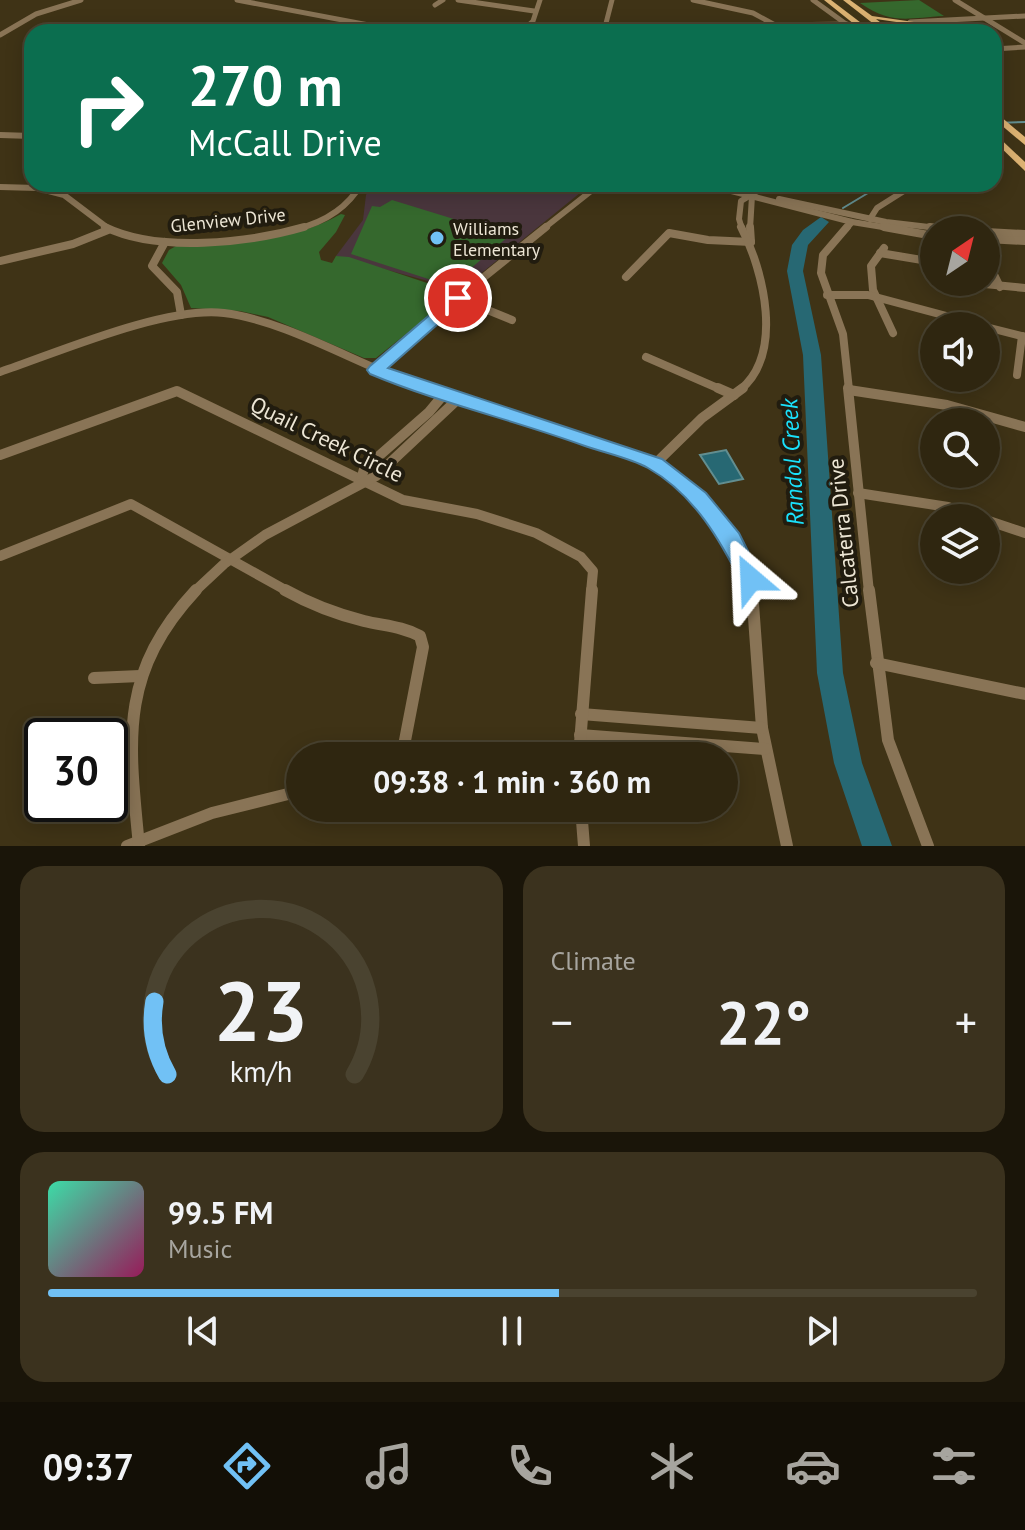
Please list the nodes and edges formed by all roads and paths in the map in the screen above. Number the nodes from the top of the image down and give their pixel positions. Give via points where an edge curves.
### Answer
1 (81, 0) edge
2 (237, 0) edge
3 (443, 0) edge
4 (458, 0) edge
5 (540, 0) edge
6 (612, 0) edge
7 (696, 0) edge
8 (813, 0) edge
9 (827, 0) edge
10 (846, 0) edge
11 (955, 0) edge
12 (435, 5) dead end
13 (534, 11) junction
14 (686, 11) dead end
15 (864, 13) junction
16 (1025, 16) edge
17 (984, 18) junction
18 (910, 22) junction
19 (363, 24) edge
20 (530, 24) edge
21 (606, 24) edge
22 (773, 24) edge
23 (847, 24) edge
24 (858, 24) edge
25 (879, 24) edge
26 (899, 24) edge
27 (993, 24) edge
28 (1002, 30) edge
29 (0, 35) edge
30 (1025, 45) edge
31 (1002, 48) edge
32 (1002, 121) edge
33 (0, 135) edge
34 (24, 136) edge
35 (1025, 142) edge
36 (1002, 144) edge
37 (1025, 168) edge
38 (0, 187) edge
39 (24, 187) edge
40 (51, 192) edge
41 (355, 192) edge
42 (590, 192) edge
43 (736, 192) edge
44 (758, 192) edge
45 (906, 192) edge
46 (752, 196) junction
47 (837, 211) junction
48 (870, 219) junction
49 (852, 222) junction
50 (108, 230) junction
51 (920, 230) edge
52 (920, 231) edge
53 (1000, 233) edge
54 (1025, 234) edge
55 (1000, 240) edge
56 (1025, 241) edge
57 (165, 242) junction
58 (751, 242) junction
59 (920, 259) edge
60 (0, 261) edge
61 (626, 277) dead end
62 (1000, 287) edge
63 (1025, 288) edge
64 (827, 295) junction
65 (458, 298) junction
66 (877, 298) junction
67 (920, 312) edge
68 (181, 315) junction
69 (512, 320) dead end
70 (1000, 330) edge
71 (893, 333) dead end
72 (1024, 336) edge
73 (646, 357) dead end
74 (376, 370) junction
75 (0, 372) edge
76 (1017, 375) dead end
77 (849, 390) junction
78 (444, 394) junction
79 (734, 395) junction
80 (458, 399) junction
81 (1025, 427) edge
82 (0, 455) edge
83 (655, 464) junction
84 (361, 480) junction
85 (858, 493) junction
86 (929, 504) edge
87 (1000, 525) edge
88 (1025, 533) edge
89 (0, 556) edge
90 (228, 559) junction
91 (876, 663) junction
92 (140, 676) junction
93 (94, 678) dead end
94 (1025, 694) edge
95 (581, 714) junction
96 (762, 728) junction
97 (580, 735) junction
98 (405, 742) edge
99 (580, 742) edge
100 (765, 749) junction
101 (286, 794) edge
102 (582, 822) edge
103 (135, 844) edge
104 (584, 846) edge
105 (787, 846) edge
106 (928, 846) edge

1 - 29 street via 36,14
2 - 19 street
3 - 12 street
4 - 13 street
5 - 13 street
6 - 21 street
7 - 14 street
7 - 22 street via 753,13
8 - 23 street
9 - 24 main road
10 - 15 main road
11 - 17 street
13 - 20 street
15 - 18 main road
15 - 25 main road
16 - 17 street
17 - 18 street
17 - 27 street
18 - 26 main road
28 - 30 street
30 - 31 street
32 - 35 main road
33 - 34 street
36 - 37 main road
38 - 39 street, Glenview Drive
40 - 50 street, Glenview Drive via 70,197
41 - 57 street, Glenview Drive via 322,221 293,230
42 - 65 street
43 - 46 street
44 - 46 street
45 - 48 street via 877,208
46 - 47 street
46 - 49 street
46 - 58 street
47 - 48 street
47 - 49 street
48 - 51 street
49 - 52 street
49 - 64 street, Calcaterra Drive via 823,255
50 - 57 street, Glenview Drive
50 - 60 street
53 - 54 street
55 - 56 street
57 - 68 street via 152,266 177,292
58 - 61 street via 669,233
58 - 79 street via 766,333 759,371
59 - 66 street via 882,250 871,266
62 - 63 street
64 - 66 street
64 - 77 street, Calcaterra Drive via 843,334
65 - 69 street
65 - 74 street
66 - 67 street
66 - 71 street
68 - 74 street via 223,313 263,322
68 - 75 street
70 - 72 street
72 - 76 street
73 - 79 street
74 - 78 street
77 - 81 street via 947,405
77 - 85 street, Calcaterra Drive
78 - 80 street
78 - 84 street via 364,469
79 - 83 street
80 - 83 street
80 - 84 street via 376,476
82 - 84 street, Quail Creek Circle via 177,391
83 - 96 street via 699,498 732,539 751,579
84 - 90 street
84 - 95 street, Quail Creek Circle via 403,500 477,514 536,533 589,563 593,571
85 - 86 street
85 - 91 street, Calcaterra Drive
87 - 88 street
89 - 90 street via 131,504
90 - 92 street via 182,604
90 - 98 street via 310,604 404,627 420,636 423,647
91 - 94 street
91 - 106 street, Calcaterra Drive via 888,740
92 - 93 street
92 - 103 street via 131,751
95 - 96 street
95 - 97 street, Quail Creek Circle
96 - 100 street
97 - 99 street, Quail Creek Circle
97 - 100 street
100 - 105 street
101 - 103 street via 230,808
102 - 104 street

